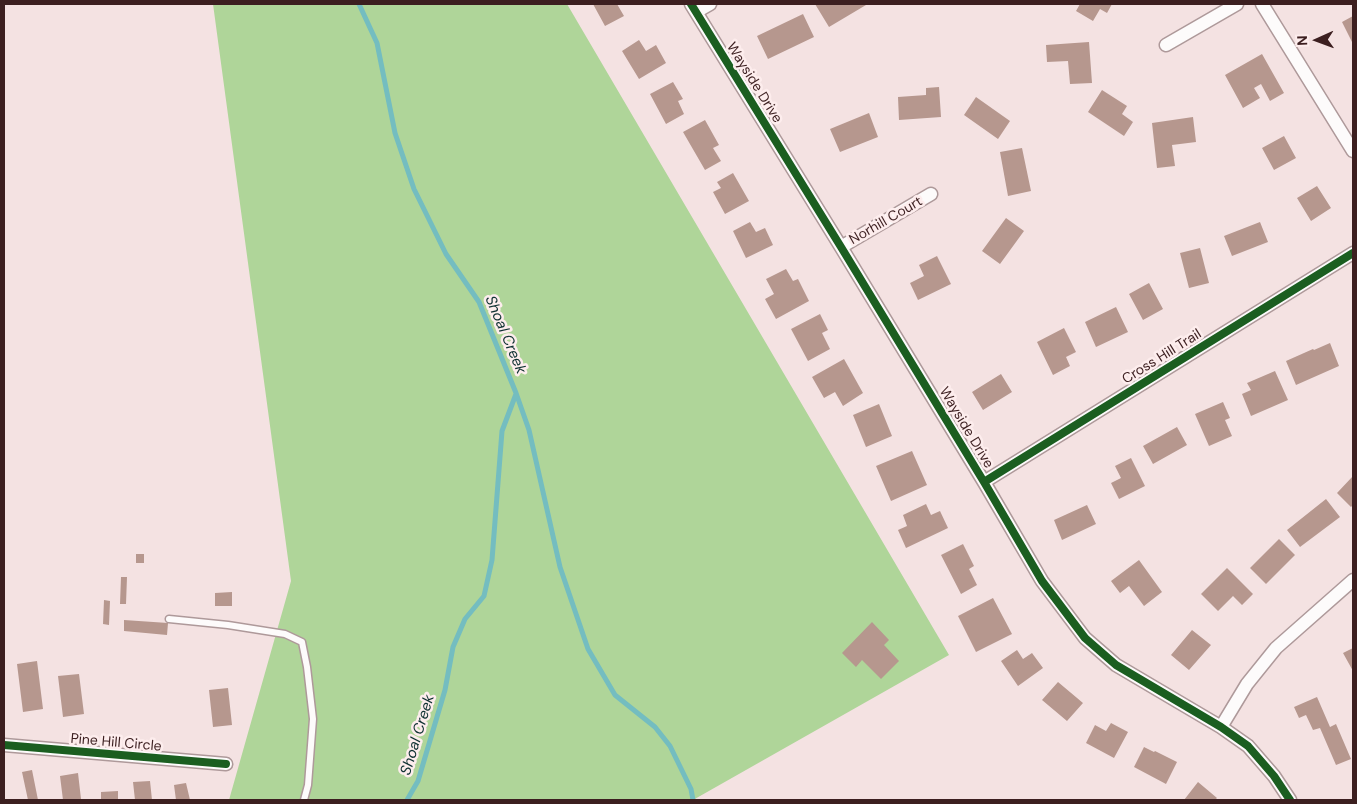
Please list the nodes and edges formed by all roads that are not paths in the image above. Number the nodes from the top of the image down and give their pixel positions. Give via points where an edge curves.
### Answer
1 (710, 4) edge
2 (1237, 4) edge
3 (1262, 4) edge
4 (694, 8) edge
5 (1166, 45) dead end
6 (1353, 151) edge
7 (931, 194) dead end
8 (841, 247) junction
9 (1353, 253) edge
10 (984, 482) junction
11 (1353, 580) edge
12 (169, 619) dead end
13 (1221, 727) junction
14 (4, 746) edge
15 (226, 764) dead end
16 (304, 800) edge
17 (1290, 800) edge

1 - 4 street
2 - 5 street
3 - 6 street
4 - 8 street, Wayside Drive
7 - 8 street, Norhill Court
8 - 10 street, Wayside Drive
9 - 10 street, Cross Hill Trail
10 - 13 street, Wayside Drive via 1042,581 1085,638 1116,665
11 - 13 street via 1276,648 1247,684
12 - 16 lane via 285,634 302,642 313,719
13 - 17 street, Wayside Drive via 1248,746
14 - 15 street, Pine Hill Circle

